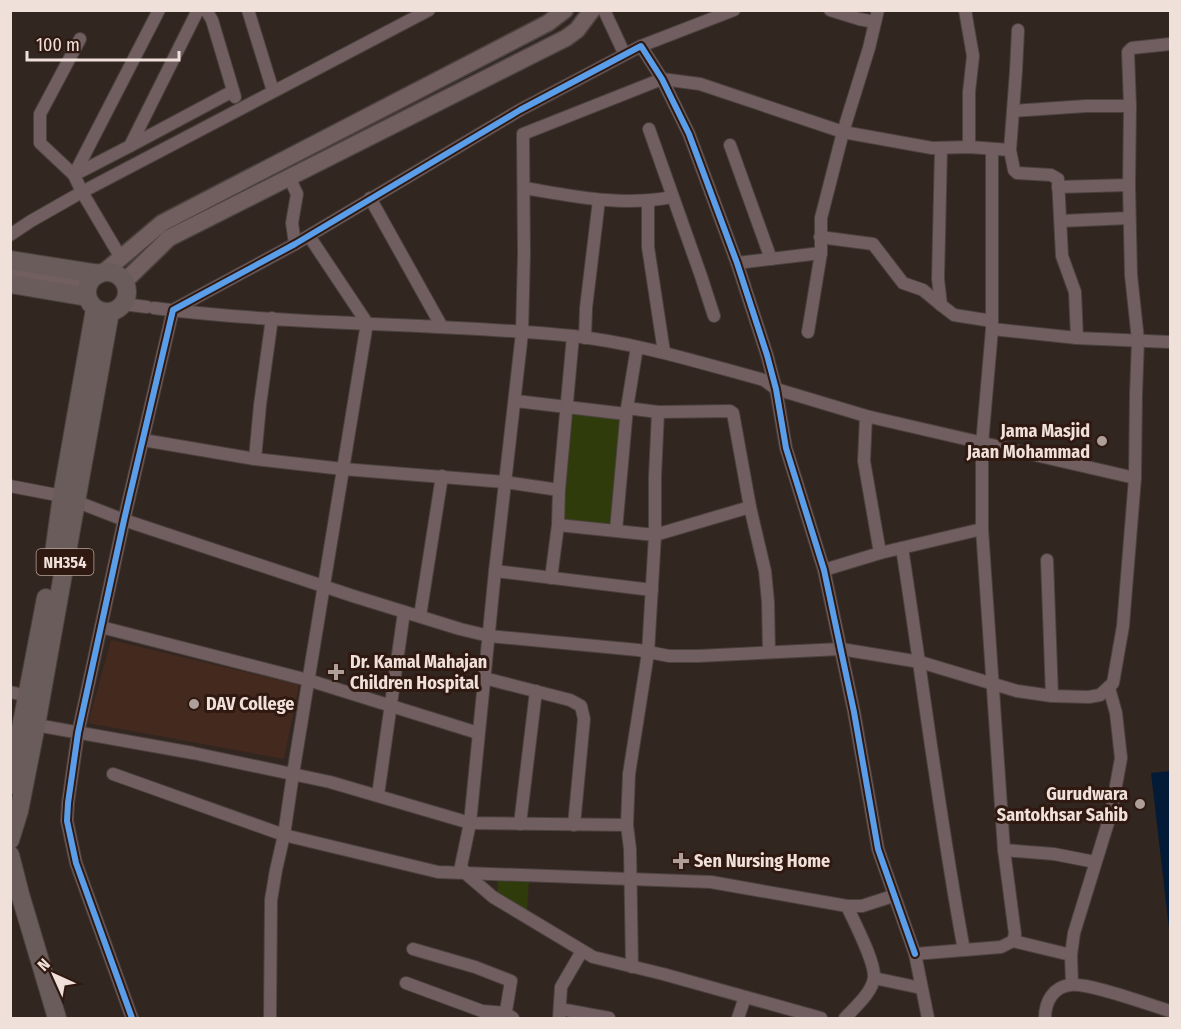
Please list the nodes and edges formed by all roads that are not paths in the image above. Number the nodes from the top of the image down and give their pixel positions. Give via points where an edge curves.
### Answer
1 (159, 10) edge
2 (198, 10) edge
3 (206, 10) edge
4 (248, 10) edge
5 (429, 10) edge
6 (564, 10) edge
7 (592, 10) edge
8 (604, 10) edge
9 (830, 10) edge
10 (965, 10) edge
11 (728, 12) edge
12 (877, 16) edge
13 (1018, 30) dead end
14 (80, 39) dead end
15 (1170, 44) edge
16 (641, 46) junction
17 (624, 53) junction
18 (662, 79) junction
19 (232, 91) junction
20 (273, 91) junction
21 (1130, 106) junction
22 (240, 108) junction
23 (520, 110) junction
24 (1013, 111) junction
25 (649, 129) dead end
26 (843, 132) junction
27 (523, 134) junction
28 (730, 145) dead end
29 (130, 146) junction
30 (969, 147) junction
31 (941, 149) junction
32 (992, 149) junction
33 (1010, 150) junction
34 (74, 175) junction
35 (289, 177) junction
36 (1129, 185) junction
37 (1058, 187) junction
38 (524, 188) junction
39 (82, 192) junction
40 (672, 197) junction
41 (370, 198) junction
42 (599, 200) junction
43 (648, 202) junction
44 (1129, 218) junction
45 (1061, 221) junction
46 (10, 235) edge
47 (309, 236) junction
48 (820, 237) junction
49 (295, 244) junction
50 (821, 253) junction
51 (121, 258) junction
52 (771, 259) junction
53 (736, 263) junction
54 (12, 268) edge
55 (124, 282) joint
56 (101, 294) junction
57 (941, 305) junction
58 (173, 310) junction
59 (714, 316) dead end
60 (272, 318) junction
61 (367, 324) junction
62 (992, 325) junction
63 (442, 327) junction
64 (808, 332) dead end
65 (522, 333) junction
66 (579, 337) junction
67 (1077, 338) junction
68 (1138, 340) junction
69 (1170, 342) edge
70 (637, 347) junction
71 (664, 352) junction
72 (776, 389) junction
73 (516, 401) junction
74 (567, 408) junction
75 (627, 411) junction
76 (658, 412) junction
77 (866, 416) junction
78 (143, 440) junction
79 (982, 444) junction
80 (255, 459) junction
81 (343, 470) junction
82 (442, 476) junction
83 (1135, 478) junction
84 (505, 482) junction
85 (10, 486) edge
86 (559, 490) junction
87 (69, 499) junction
88 (750, 507) junction
89 (124, 520) junction
90 (558, 525) junction
91 (982, 529) junction
92 (616, 530) junction
93 (655, 535) junction
94 (902, 548) junction
95 (880, 553) junction
96 (1047, 560) dead end
97 (824, 570) junction
98 (495, 571) junction
99 (551, 578) junction
100 (324, 585) junction
101 (652, 590) junction
102 (404, 612) junction
103 (420, 616) junction
104 (101, 627) junction
105 (489, 636) junction
106 (841, 649) junction
107 (769, 652) junction
108 (648, 653) junction
109 (920, 662) junction
110 (484, 678) junction
111 (308, 680) junction
112 (991, 683) junction
113 (1110, 688) junction
114 (536, 691) junction
115 (19, 694) edge
116 (1052, 696) junction
117 (390, 704) junction
118 (36, 725) junction
119 (78, 733) junction
120 (478, 733) junction
121 (113, 774) dead end
122 (293, 774) junction
123 (10, 785) edge
124 (378, 795) junction
125 (470, 823) junction
126 (520, 824) junction
127 (574, 825) junction
128 (627, 825) junction
129 (284, 835) junction
130 (10, 840) edge
131 (1004, 850) junction
132 (10, 855) edge
133 (1095, 862) junction
134 (465, 873) junction
135 (630, 880) junction
136 (893, 896) junction
137 (848, 906) junction
138 (1013, 941) junction
139 (413, 949) dead end
140 (964, 950) junction
141 (582, 951) junction
142 (915, 954) junction
143 (1071, 955) junction
144 (632, 967) junction
145 (874, 978) junction
146 (406, 983) dead end
147 (1072, 984) junction
148 (921, 988) junction
149 (745, 997) junction
150 (1170, 1011) edge
151 (560, 1014) edge
152 (510, 1016) edge
153 (57, 1018) edge
154 (132, 1018) edge
155 (270, 1018) edge
156 (609, 1018) edge
157 (738, 1018) edge
158 (819, 1018) edge
159 (845, 1018) edge
160 (928, 1018) edge
161 (1045, 1018) edge

1 - 34 street
2 - 29 street
3 - 19 street
4 - 20 street
5 - 20 street
6 - 51 main road via 548,23 162,223
7 - 35 main road via 566,38
8 - 17 street
9 - 12 street
10 - 30 street via 973,56
11 - 16 street
12 - 26 street
13 - 24 street
14 - 34 street via 40,114 40,143
15 - 21 street via 1128,50
16 - 17 street
16 - 18 street
17 - 23 street
18 - 26 street via 700,84
18 - 27 street
18 - 53 street via 689,134
19 - 22 street
19 - 29 street
20 - 22 street
21 - 24 street
21 - 36 street
22 - 39 street
23 - 27 street
23 - 41 street
24 - 33 street
25 - 40 street
26 - 31 street
26 - 48 street via 821,218
27 - 38 street
28 - 52 street
29 - 34 street
30 - 31 street
30 - 32 street
31 - 57 street
32 - 33 street
32 - 62 street
33 - 37 street via 1017,173 1054,176
34 - 39 street
35 - 49 street via 297,194 292,223
35 - 55 main road via 169,238
36 - 37 street
36 - 44 street
37 - 45 street
38 - 42 street
38 - 65 street
39 - 46 street
39 - 51 street
40 - 43 street
40 - 59 street
41 - 47 street
41 - 63 street
42 - 43 street
42 - 66 street
43 - 71 street via 648,248
44 - 45 street
44 - 68 street
45 - 67 street via 1062,256 1075,292
47 - 49 street
47 - 61 street
48 - 50 street
48 - 57 street via 873,244 903,283 922,290
49 - 58 street
50 - 52 street
50 - 64 street
51 - 56 main road
52 - 53 street
53 - 72 street
54 - 56 highway
54 - 56 highway
55 - 56 highway via 119,276
56 - 58 street
56 - 87 highway, NH354
57 - 62 street via 954,315
58 - 60 street
58 - 78 street
60 - 61 street
60 - 80 street
61 - 63 street
61 - 81 street
62 - 67 street
62 - 79 street
63 - 65 street
65 - 66 street
65 - 73 street
66 - 70 street
66 - 74 street
67 - 68 street
68 - 69 street
68 - 83 street
70 - 71 street
70 - 75 street
71 - 72 street via 764,380
72 - 77 street
72 - 97 street via 786,448
73 - 74 street
73 - 84 street
74 - 75 street
74 - 86 street
75 - 76 street
75 - 92 street
76 - 88 street via 733,413
76 - 93 street
77 - 79 street
77 - 95 street via 864,461
78 - 80 street
78 - 89 street
79 - 83 street
79 - 91 street
80 - 81 street
81 - 82 street
81 - 100 street
82 - 84 street
82 - 103 street
83 - 113 street via 1123,626
84 - 86 street
84 - 98 street
85 - 87 street
86 - 90 street
87 - 89 street
87 - 115 highway, NH354
87 - 118 highway, NH354
88 - 93 street
88 - 107 street via 765,571
89 - 100 street
89 - 104 street
90 - 92 street
90 - 99 street
91 - 94 street
91 - 112 street
92 - 93 street
93 - 101 street
94 - 95 street
94 - 109 street
95 - 97 street
96 - 116 street
97 - 106 street
98 - 99 street
98 - 105 street
99 - 101 street
100 - 102 street
100 - 111 street
101 - 108 street
102 - 103 street
102 - 117 street
103 - 105 street
104 - 111 street
104 - 119 street
105 - 108 street
105 - 110 street
106 - 107 street
106 - 109 street
106 - 136 street via 872,825
107 - 108 street via 698,656
108 - 128 street via 629,774
109 - 112 street
109 - 140 street
110 - 114 street
110 - 120 street
111 - 117 street
111 - 122 street
112 - 116 street via 1017,692
112 - 131 street
113 - 116 street via 1089,698
113 - 133 street via 1121,758 1111,813
114 - 126 street
114 - 127 street via 577,702 583,713
115 - 123 highway, NH354
117 - 120 street
117 - 124 street
118 - 119 street
118 - 130 highway, NH354
119 - 122 street
119 - 154 street via 68,803 70,840
120 - 125 street
121 - 129 street
122 - 124 street
122 - 129 street
124 - 125 street
125 - 126 street
125 - 134 street via 461,861
126 - 127 street
127 - 128 street
128 - 135 street
129 - 134 street via 438,872
129 - 155 street via 271,900
131 - 133 street
131 - 138 street via 1015,929
132 - 153 highway
133 - 143 street
134 - 135 street
134 - 141 street via 493,897
135 - 137 street via 711,882
135 - 144 street
136 - 137 street via 862,906
136 - 142 street
137 - 145 street
138 - 140 street via 1002,947
138 - 143 street
139 - 152 street via 511,981
140 - 142 street
141 - 144 street
141 - 151 street via 561,987
142 - 148 street
143 - 147 street
144 - 149 street
145 - 148 street
145 - 159 street via 865,997
146 - 152 street via 482,1011
147 - 150 street
147 - 161 street via 1049,998
148 - 160 street
149 - 157 street
149 - 158 street
151 - 156 street

